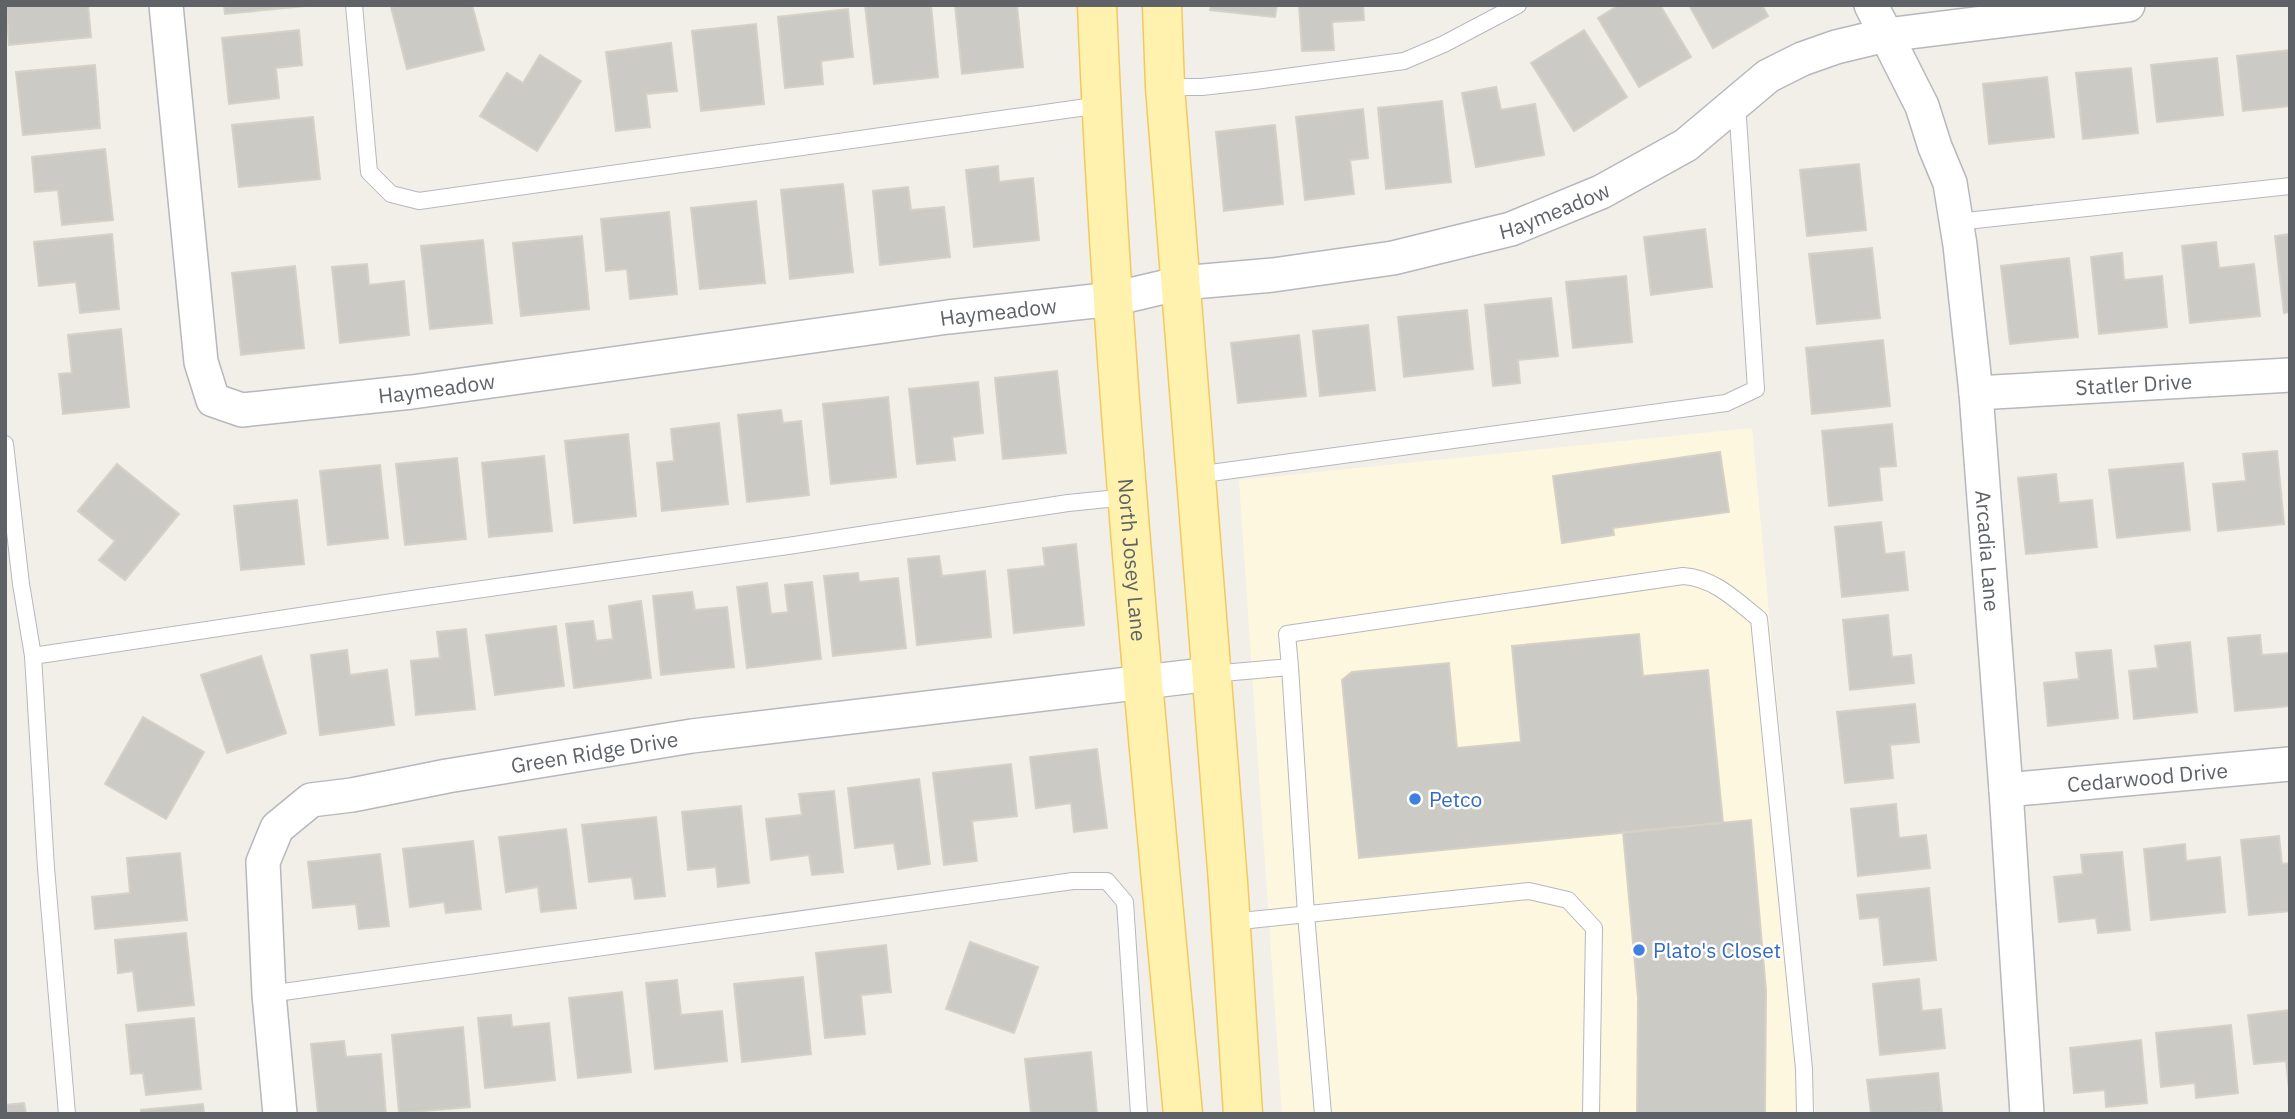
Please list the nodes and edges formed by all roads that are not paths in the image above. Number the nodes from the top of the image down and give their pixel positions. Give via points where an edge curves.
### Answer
1 (166, 5) edge
2 (354, 5) edge
3 (1097, 5) edge
4 (1162, 5) edge
5 (1518, 5) edge
6 (1871, 5) edge
7 (2128, 5) edge
8 (1886, 36) junction
9 (1165, 87) junction
10 (1737, 102) junction
11 (1101, 105) junction
12 (2290, 186) edge
13 (1956, 222) junction
14 (1181, 283) junction
15 (1113, 299) junction
16 (2290, 375) edge
17 (1976, 393) junction
18 (5, 444) edge
19 (1196, 475) junction
20 (1128, 497) junction
21 (33, 656) junction
22 (1290, 667) junction
23 (1211, 674) junction
24 (1142, 682) junction
25 (2290, 764) edge
26 (2006, 790) junction
27 (1306, 914) junction
28 (1231, 922) junction
29 (269, 994) junction
30 (67, 1114) edge
31 (281, 1114) edge
32 (1139, 1114) edge
33 (1183, 1114) edge
34 (1243, 1114) edge
35 (1323, 1114) edge
36 (1591, 1114) edge
37 (1805, 1114) edge
38 (2027, 1114) edge

1 - 15 street, Haymeadow via 201,362 213,400 242,410 412,393 948,317
2 - 11 lane via 369,172 391,194 419,201
3 - 11 main road, North Josey Lane
4 - 9 main road
5 - 9 lane via 1404,61 1202,87
6 - 8 street, Arcadia Lane
7 - 8 street, Haymeadow
8 - 10 street, Haymeadow via 1802,59 1768,76
8 - 13 street, Arcadia Lane via 1922,106 1950,183
9 - 14 main road
10 - 14 street, Haymeadow via 1674,152 1601,192 1511,229 1393,258
10 - 19 lane via 1756,389 1726,402
11 - 15 main road, North Josey Lane
12 - 13 lane
13 - 17 street, Arcadia Lane
14 - 15 street, Haymeadow
14 - 19 main road
15 - 20 main road, North Josey Lane
16 - 17 street, Statler Drive
17 - 26 street, Arcadia Lane
18 - 21 lane
19 - 23 main road
20 - 21 lane
20 - 24 main road, North Josey Lane
21 - 30 lane
22 - 23 lane
22 - 27 lane
22 - 37 lane via 1287,634 1684,576 1699,577 1751,612 1759,619
23 - 24 street, Green Ridge Drive
23 - 28 main road
24 - 29 street, Green Ridge Drive via 692,737 311,800 277,828 263,862
24 - 33 main road, North Josey Lane
25 - 26 street, Cedarwood Drive
26 - 38 street, Arcadia Lane
27 - 28 lane
27 - 35 lane
27 - 36 lane via 1529,891 1568,900 1594,928
28 - 34 main road
29 - 31 street, Green Ridge Drive
29 - 32 lane via 1073,881 1107,881 1125,902

